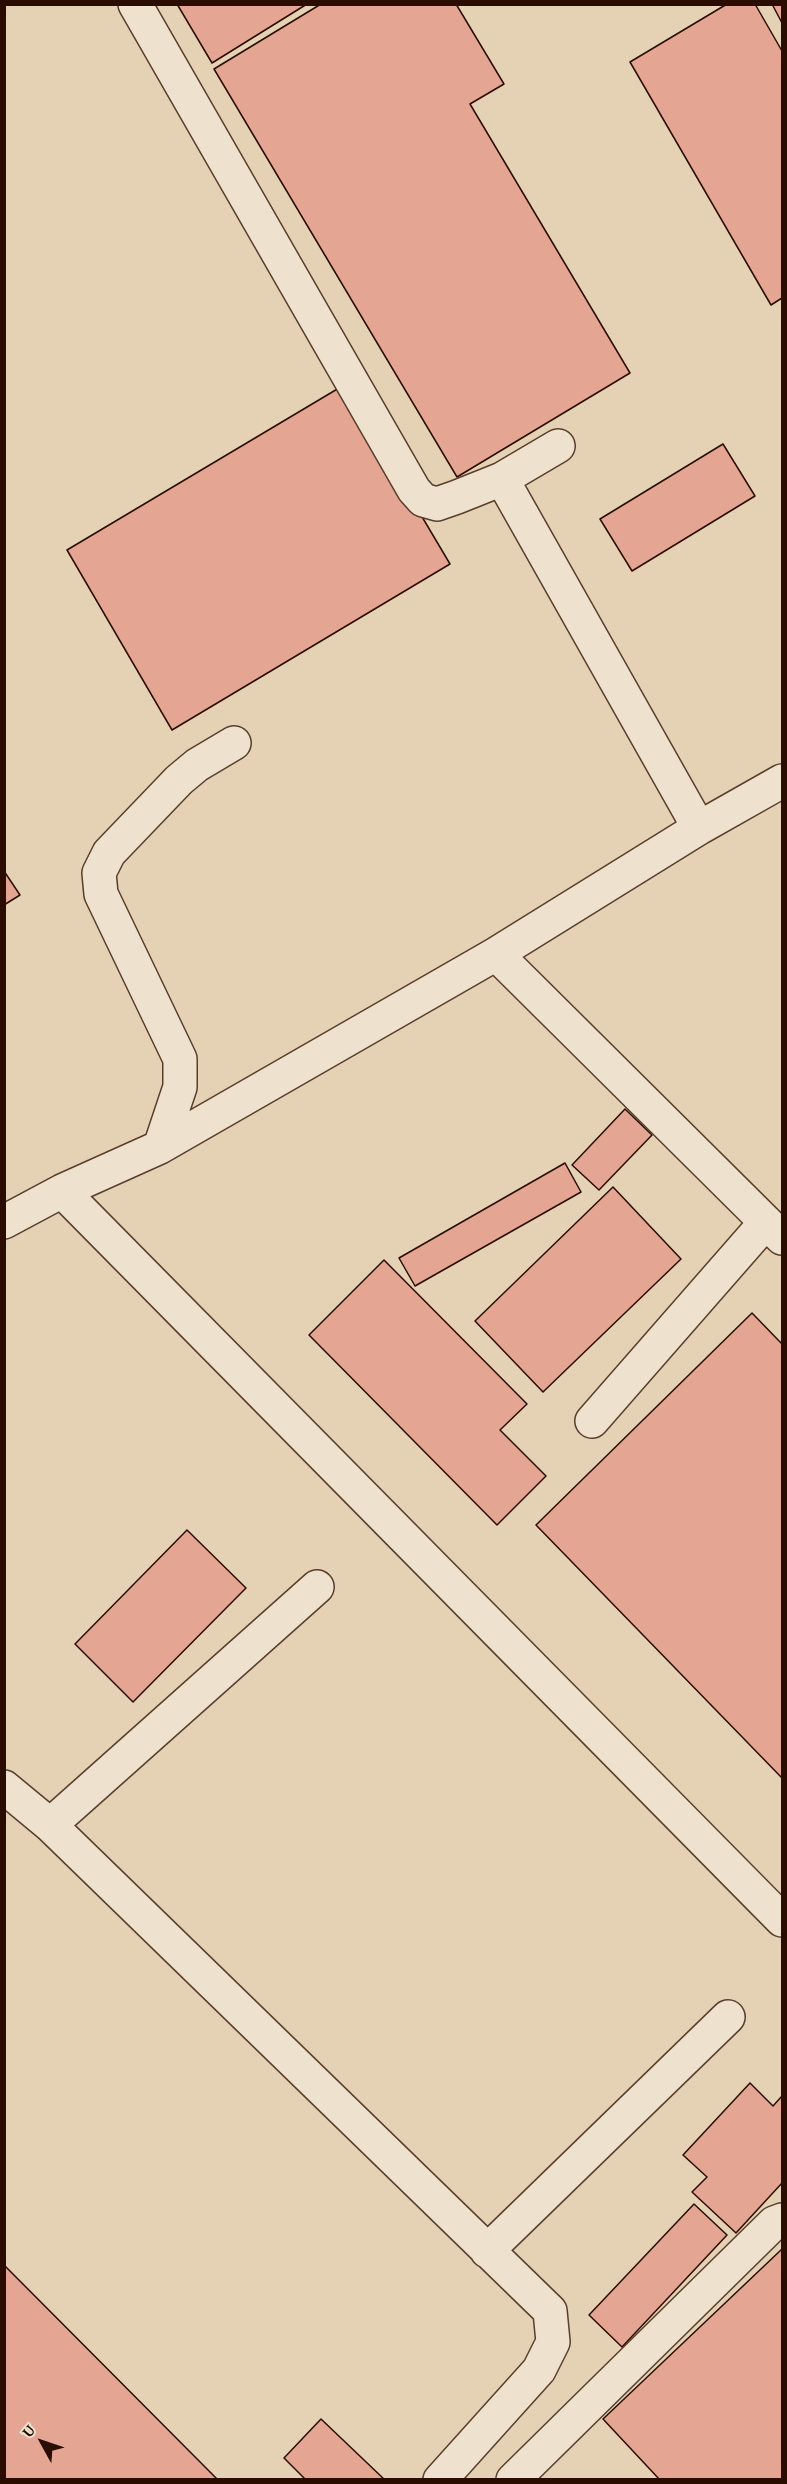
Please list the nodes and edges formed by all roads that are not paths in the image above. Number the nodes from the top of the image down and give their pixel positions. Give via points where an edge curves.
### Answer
1 (135, 4) edge
2 (558, 446) dead end
3 (502, 479) junction
4 (234, 743) dead end
5 (783, 781) edge
6 (699, 828) junction
7 (496, 954) junction
8 (160, 1147) junction
9 (62, 1191) junction
10 (4, 1222) edge
11 (774, 1230) edge
12 (592, 1421) dead end
13 (317, 1587) dead end
14 (4, 1787) edge
15 (50, 1825) junction
16 (783, 1920) edge
17 (728, 2017) dead end
18 (783, 2220) edge
19 (487, 2251) junction
20 (531, 2474) edge
21 (440, 2480) edge

1 - 3 street via 414,490 423,500 436,504
2 - 3 street
3 - 6 street
4 - 8 street via 179,780 109,853 99,873 101,894 180,1059 180,1087
5 - 6 street
6 - 7 street
7 - 8 street
7 - 11 street
8 - 9 street
9 - 10 street
9 - 16 street
11 - 12 street
13 - 15 street
14 - 15 street
15 - 19 street
17 - 19 street
18 - 20 street via 774,2223
19 - 21 street via 550,2311 553,2342 539,2370

